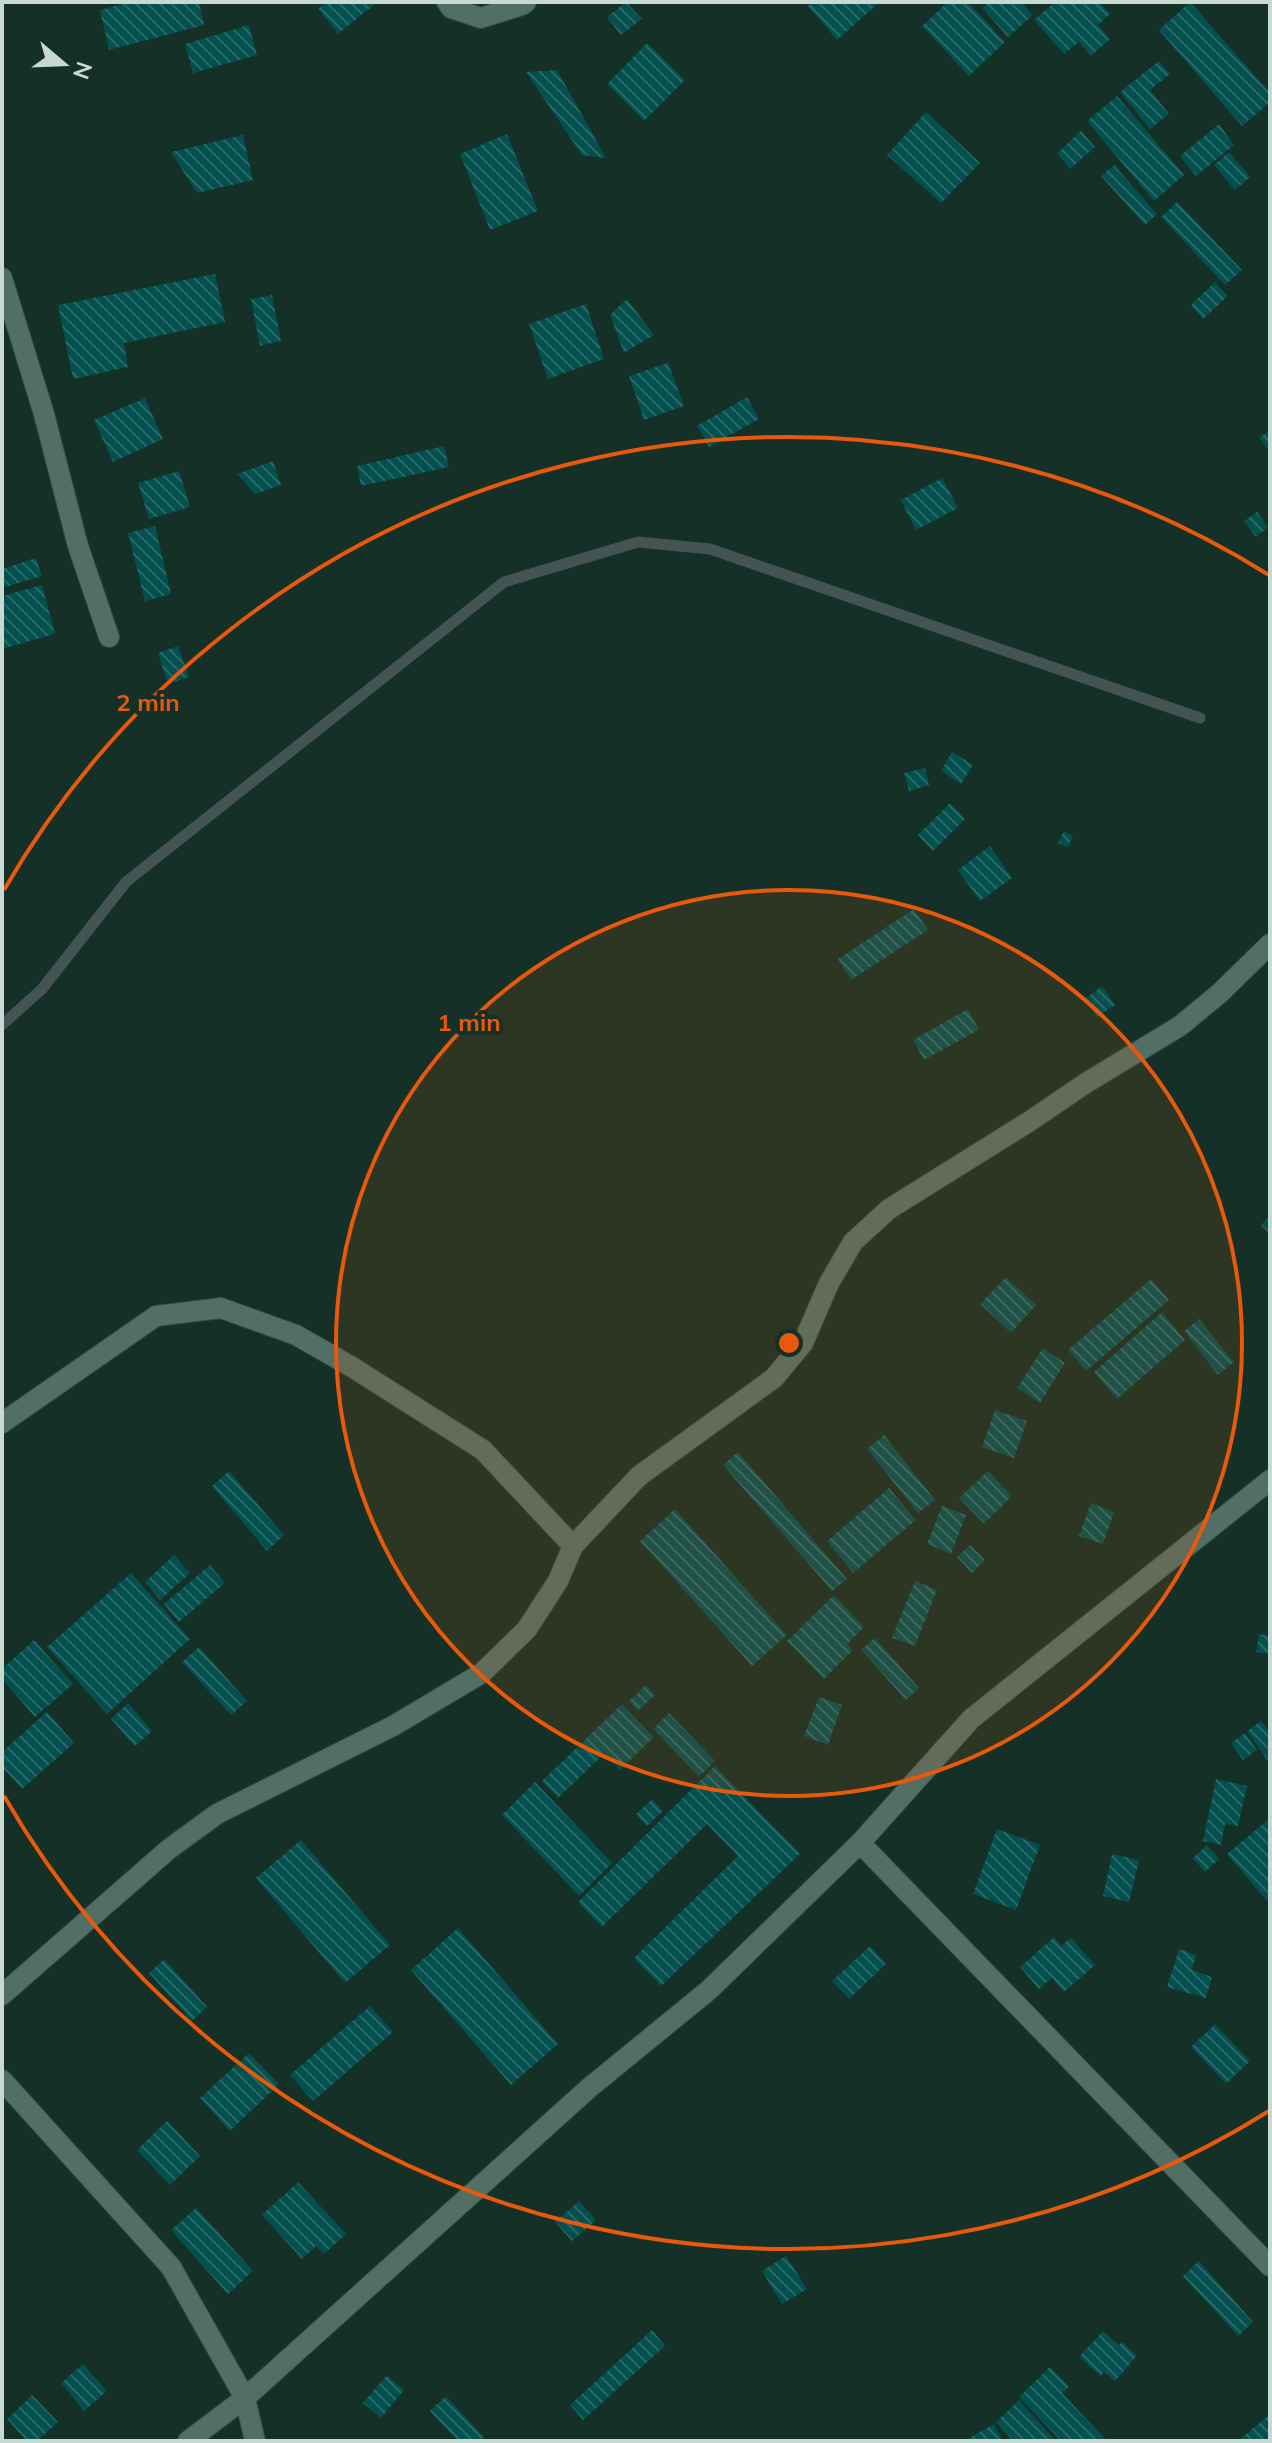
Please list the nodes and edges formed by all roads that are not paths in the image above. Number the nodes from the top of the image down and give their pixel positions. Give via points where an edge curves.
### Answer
1 (447, 2) edge
2 (526, 2) edge
3 (2, 278) edge
4 (109, 637) dead end
5 (1270, 944) edge
6 (2, 1423) edge
7 (1270, 1480) edge
8 (573, 1546) junction
9 (860, 1843) junction
10 (2, 1995) edge
11 (2, 2080) edge
12 (1270, 2266) edge
13 (245, 2398) junction
14 (188, 2441) edge
15 (255, 2441) edge

1 - 2 street via 481,18
3 - 4 street
5 - 8 street via 1180,1026 889,1209 853,1242 803,1343 774,1378 639,1476
6 - 8 street via 156,1316 221,1308 296,1335 483,1450
7 - 9 street via 971,1719
8 - 10 street via 527,1629 482,1673 393,1726 217,1814 169,1849
9 - 12 street
9 - 13 street via 709,1990 589,2088
11 - 13 street via 171,2267
13 - 14 street
13 - 15 street

